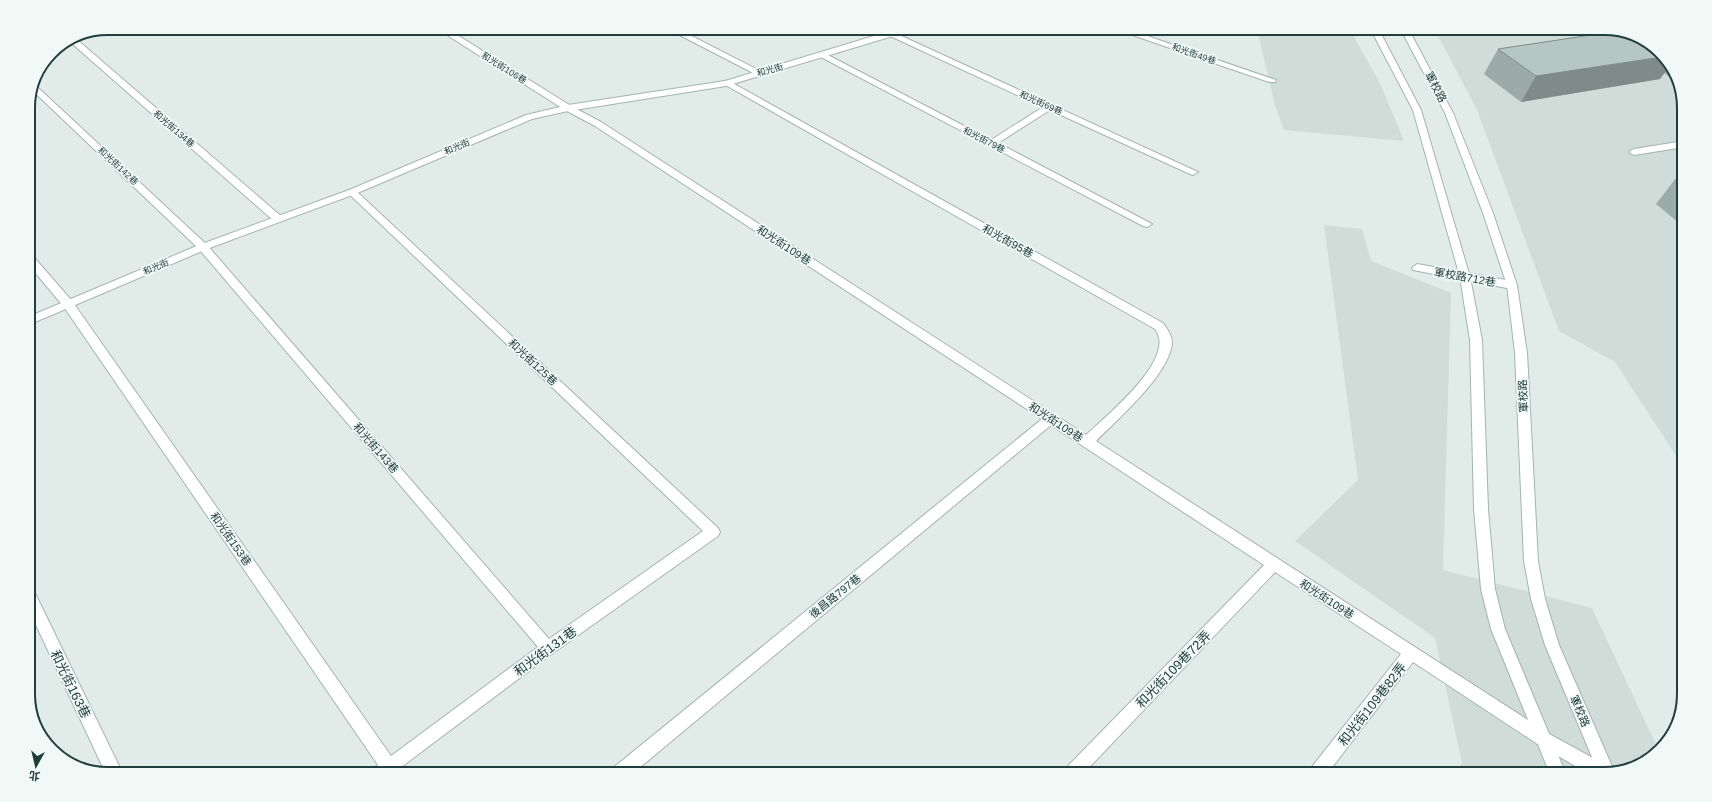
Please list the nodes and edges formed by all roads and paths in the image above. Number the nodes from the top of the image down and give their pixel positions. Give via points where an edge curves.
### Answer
1 (451, 35) edge
2 (684, 35) edge
3 (887, 35) edge
4 (892, 35) edge
5 (1142, 35) edge
6 (1378, 35) edge
7 (1408, 35) edge
8 (76, 43) edge
9 (821, 55) junction
10 (760, 73) junction
11 (1272, 80) dead end
12 (726, 83) junction
13 (37, 90) edge
14 (1049, 106) junction
15 (568, 108) junction
16 (991, 144) junction
17 (1677, 145) edge
18 (1634, 152) dead end
19 (1193, 172) dead end
20 (352, 192) junction
21 (278, 219) junction
22 (1147, 224) dead end
23 (204, 247) junction
24 (35, 265) edge
25 (1418, 268) dead end
26 (1465, 277) junction
27 (1512, 286) junction
28 (68, 304) junction
29 (35, 318) edge
30 (1050, 419) junction
31 (1087, 442) junction
32 (713, 532) joint
33 (1274, 564) junction
34 (35, 608) edge
35 (548, 648) junction
36 (1411, 653) junction
37 (1542, 738) junction
38 (112, 767) edge
39 (384, 767) edge
40 (393, 767) edge
41 (627, 767) edge
42 (1079, 767) edge
43 (1322, 767) edge
44 (1555, 767) edge
45 (1595, 767) edge
46 (1603, 767) edge

1 - 15 street, 和光街106巷
2 - 10 street
3 - 9 street, 和光街
4 - 14 street, 和光街69巷
5 - 11 street, 和光街49巷
6 - 26 street via 1417,110
7 - 27 street, 軍校路 via 1449,113 1488,213
8 - 21 street, 和光街134巷
9 - 10 street, 和光街
9 - 16 street, 和光街79巷
10 - 12 street, 和光街
12 - 15 street, 和光街
12 - 31 street, 和光街95巷 via 1159,326 1166,335 1162,361 1149,379
13 - 23 street, 和光街142巷
14 - 16 street
14 - 19 street, 和光街69巷
15 - 20 street, 和光街 via 529,117
15 - 30 street, 和光街109巷 via 598,124
16 - 22 street, 和光街79巷
17 - 18 street
20 - 21 street, 和光街
20 - 32 street, 和光街125巷
21 - 23 street, 和光街
23 - 28 street, 和光街
23 - 35 street, 和光街143巷
24 - 28 street, 和光街153巷
25 - 26 street, 軍校路712巷
26 - 27 street, 軍校路712巷
26 - 37 street via 1476,340 1481,508 1488,589 1498,629
27 - 46 street, 軍校路 via 1521,353 1531,561 1538,599 1552,645
28 - 29 street, 和光街
28 - 39 street, 和光街153巷
30 - 31 street, 和光街109巷
30 - 41 street, 後昌路797巷
31 - 33 street, 和光街109巷
32 - 35 street, 和光街131巷
33 - 36 street, 和光街109巷
33 - 42 street, 和光街109巷72弄
34 - 38 street, 和光街163巷
35 - 40 street, 和光街131巷
36 - 37 street, 和光街109巷
36 - 43 street, 和光街109巷82弄
37 - 44 street
37 - 45 street, 和光街109巷

